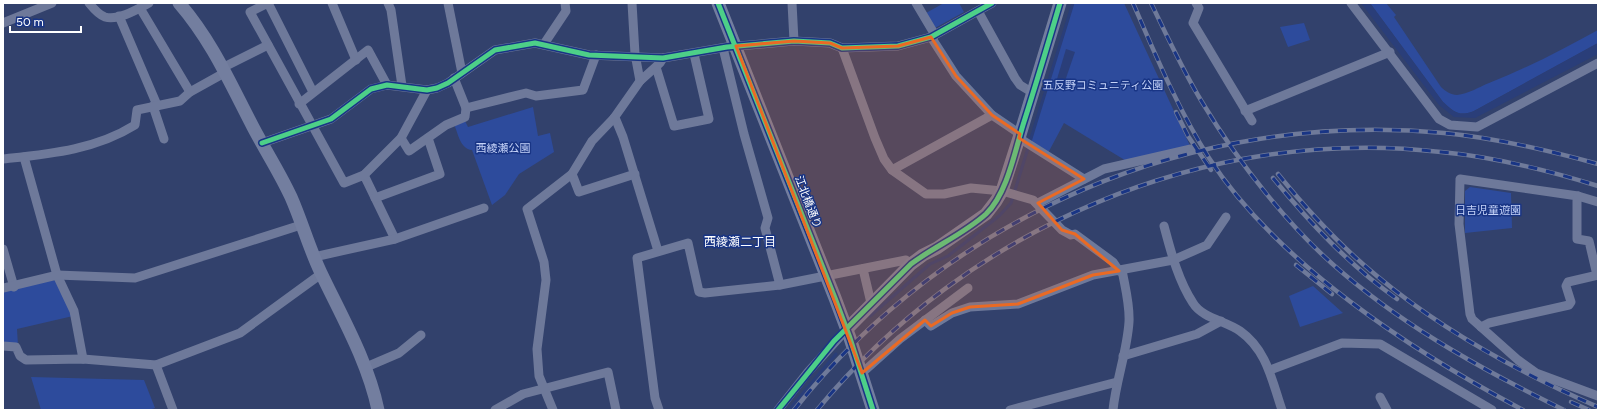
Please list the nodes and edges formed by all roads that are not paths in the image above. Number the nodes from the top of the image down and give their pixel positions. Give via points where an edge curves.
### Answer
1 (52, 3) edge
2 (88, 3) edge
3 (149, 3) edge
4 (179, 3) edge
5 (268, 3) edge
6 (332, 3) edge
7 (388, 3) edge
8 (448, 3) edge
9 (565, 3) edge
10 (632, 3) edge
11 (718, 3) edge
12 (792, 3) edge
13 (916, 3) edge
14 (992, 3) edge
15 (1060, 3) edge
16 (1196, 3) edge
17 (1351, 3) edge
18 (140, 8) junction
19 (978, 11) junction
20 (119, 16) junction
21 (3, 23) edge
22 (933, 36) junction
23 (794, 41) junction
24 (544, 44) junction
25 (268, 45) junction
26 (736, 46) junction
27 (723, 48) junction
28 (842, 48) junction
29 (1390, 52) junction
30 (694, 54) junction
31 (596, 55) junction
32 (636, 58) junction
33 (663, 58) junction
34 (356, 60) junction
35 (1598, 63) edge
36 (656, 67) junction
37 (225, 70) junction
38 (462, 73) junction
39 (454, 78) junction
40 (640, 81) junction
41 (387, 85) junction
42 (402, 86) junction
43 (427, 90) junction
44 (190, 92) junction
45 (313, 92) junction
46 (1033, 93) junction
47 (299, 104) junction
48 (155, 106) junction
49 (466, 108) junction
50 (1245, 111) junction
51 (992, 115) junction
52 (614, 118) junction
53 (1252, 121) dead end
54 (312, 127) junction
55 (1020, 136) junction
56 (401, 138) junction
57 (428, 138) junction
58 (164, 139) dead end
59 (262, 143) junction
60 (1191, 148) dead end
61 (24, 157) junction
62 (3, 159) edge
63 (892, 170) junction
64 (572, 174) junction
65 (635, 174) junction
66 (364, 175) junction
67 (1084, 180) junction
68 (1002, 191) junction
69 (1578, 196) junction
70 (376, 198) junction
71 (1598, 202) edge
72 (1038, 203) junction
73 (484, 208) dead end
74 (1226, 217) dead end
75 (301, 226) junction
76 (1164, 226) dead end
77 (395, 239) junction
78 (3, 249) edge
79 (658, 251) junction
80 (314, 257) junction
81 (1173, 260) junction
82 (911, 264) junction
83 (863, 269) junction
84 (1121, 271) junction
85 (321, 274) junction
86 (57, 275) junction
87 (1597, 275) edge
88 (827, 276) junction
89 (780, 285) junction
90 (14, 287) junction
91 (3, 288) edge
92 (968, 288) dead end
93 (871, 303) junction
94 (925, 320) junction
95 (1221, 321) junction
96 (1481, 326) junction
97 (847, 329) junction
98 (421, 335) dead end
99 (3, 346) edge
100 (1123, 356) junction
101 (83, 359) junction
102 (156, 365) junction
103 (364, 368) junction
104 (1270, 370) junction
105 (862, 373) junction
106 (1117, 382) junction
107 (543, 388) junction
108 (1598, 396) edge
109 (1380, 397) dead end
110 (871, 406) edge
111 (655, 409) edge
112 (173, 410) edge
113 (378, 410) edge
114 (495, 410) edge
115 (553, 410) edge
116 (616, 410) edge
117 (778, 410) edge
118 (1010, 410) edge
119 (1113, 410) edge
120 (1282, 410) edge
121 (1387, 410) edge
122 (1492, 410) edge

1 - 21 street
2 - 20 street via 104,17
3 - 18 street
4 - 37 street via 201,29
5 - 25 street via 250,12
5 - 45 street
6 - 34 street
7 - 42 street
8 - 38 street
9 - 24 street via 566,11
10 - 32 street
11 - 26 street, 江北橋通り
12 - 23 street
13 - 22 street
14 - 19 street
15 - 46 street
16 - 50 street via 1199,8 1193,23
17 - 29 street
18 - 20 street
18 - 44 street
19 - 22 street
19 - 46 street via 1015,78 1020,85
20 - 48 street
22 - 28 street via 898,46
22 - 51 street via 956,76
23 - 26 street
23 - 28 street via 830,43
24 - 31 street
24 - 38 street via 535,43 495,50
25 - 37 street
25 - 47 street
26 - 27 street
26 - 88 street, 江北橋通り
27 - 30 street
27 - 89 street via 768,218 765,228
28 - 63 street via 875,138
29 - 35 street via 1439,119 1450,125 1473,128
29 - 50 street
30 - 33 street
30 - 36 street via 709,119 674,126
31 - 32 street
31 - 49 street via 583,90 536,96 526,93
32 - 33 street
32 - 40 street
33 - 36 street
34 - 41 street via 368,50
34 - 45 street
36 - 40 street
37 - 44 street
37 - 59 street
38 - 39 street
39 - 43 street via 437,88
39 - 49 street
40 - 52 street
41 - 42 street
41 - 54 street via 371,89 331,119
42 - 43 street
43 - 56 street
44 - 48 street via 180,101
45 - 47 street
46 - 55 street
47 - 54 street
48 - 58 street
48 - 61 street via 137,110 135,125 118,136 79,149
49 - 57 street via 465,117 446,125
50 - 53 street
51 - 55 street
51 - 63 street
52 - 64 street via 592,141
52 - 65 street
54 - 59 street
54 - 66 street via 344,183
55 - 67 street
55 - 68 street
56 - 57 street via 409,151
56 - 66 street
57 - 70 street via 440,174
59 - 75 street via 290,196
60 - 67 street via 1104,169
61 - 62 street
61 - 86 street
63 - 68 street via 926,194 944,194 971,188
64 - 65 street via 578,192
64 - 107 street via 527,209 544,262 546,280 537,349 539,376
65 - 79 street
66 - 70 street
67 - 72 street
68 - 72 street
68 - 82 street via 986,214
69 - 71 street
69 - 87 street via 1577,239 1589,241
69 - 96 street via 1460,179 1459,224 1470,314
70 - 77 street
72 - 84 street via 1062,230 1071,235 1075,234
73 - 77 street
74 - 81 street via 1207,246
75 - 80 street
75 - 86 street via 135,278
76 - 81 street
77 - 80 street
78 - 90 street
79 - 89 street via 688,242 698,292
79 - 111 street via 637,258
80 - 85 street
81 - 84 street
81 - 95 street via 1193,304
82 - 83 street via 906,260
82 - 93 street
83 - 88 street
83 - 93 street
84 - 94 street via 1093,275 1018,304 970,307 952,313 931,326
84 - 100 street via 1129,321
85 - 102 street via 240,333
85 - 103 street via 342,315
86 - 90 street
86 - 101 street via 74,311
87 - 96 street via 1568,282 1566,286 1571,302 1569,305
88 - 89 street
88 - 97 street, 江北橋通り
90 - 91 street
92 - 94 street
93 - 97 street
94 - 105 street
95 - 100 street via 1198,334
95 - 104 street via 1240,330 1255,344
96 - 108 street via 1536,373
97 - 105 street, 江北橋通り
97 - 117 street via 812,367
98 - 103 street via 399,353
99 - 101 street via 16,347 20,356 26,360
100 - 106 street
101 - 102 street
102 - 112 street
103 - 113 street
104 - 120 street
104 - 122 street via 1342,343 1380,344
105 - 110 street, 江北橋通り
106 - 118 street
106 - 119 street
107 - 114 street via 523,394
107 - 115 street
107 - 116 street via 608,372
109 - 121 street

